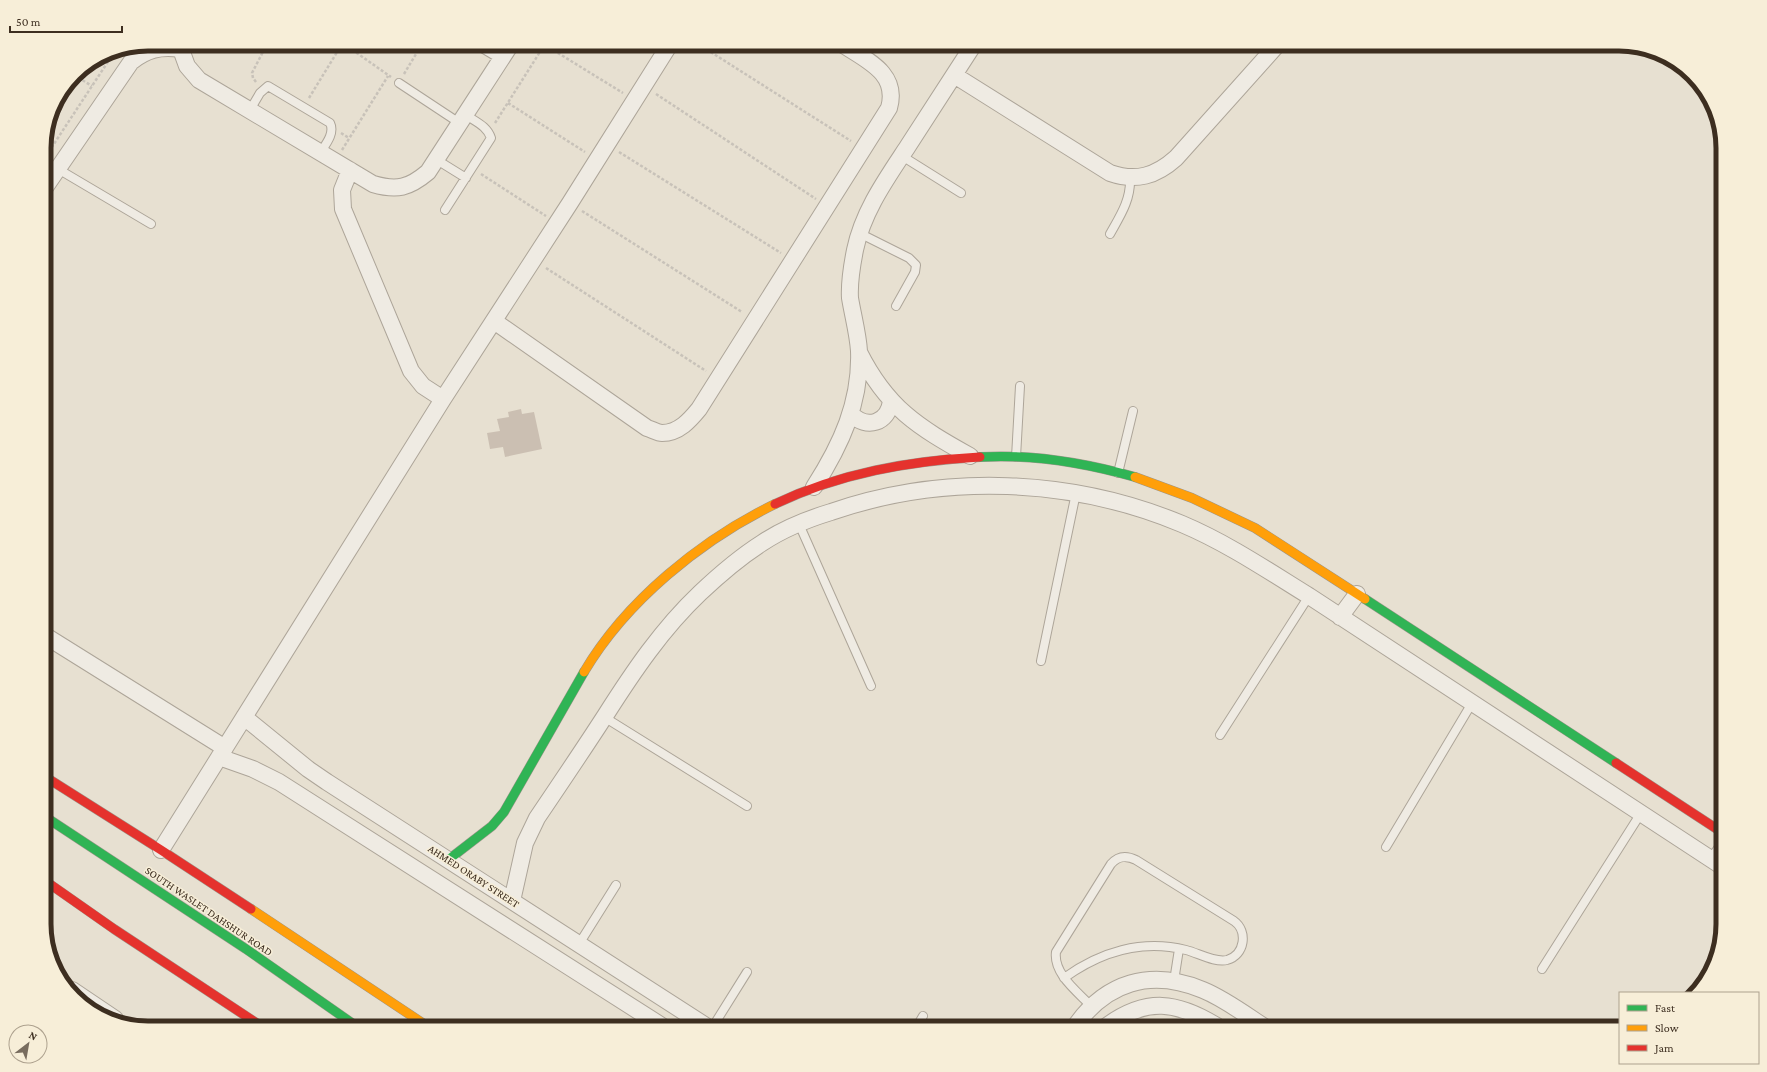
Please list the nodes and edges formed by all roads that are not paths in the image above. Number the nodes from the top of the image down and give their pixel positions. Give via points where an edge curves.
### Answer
1 (148, 51) edge
2 (181, 51) edge
3 (506, 51) edge
4 (666, 51) edge
5 (852, 51) edge
6 (969, 51) edge
7 (1272, 51) edge
8 (954, 75) junction
9 (399, 83) road end
10 (250, 110) junction
11 (463, 120) junction
12 (320, 153) junction
13 (902, 156) junction
14 (437, 160) junction
15 (58, 169) junction
16 (350, 170) junction
17 (466, 178) junction
18 (1130, 178) junction
19 (51, 179) edge
20 (961, 193) dead end
21 (445, 210) dead end
22 (151, 224) dead end
23 (859, 233) junction
24 (1110, 234) dead end
25 (896, 306) dead end
26 (494, 321) junction
27 (859, 350) junction
28 (1020, 386) dead end
29 (442, 399) junction
30 (891, 401) junction
31 (1133, 411) dead end
32 (851, 414) junction
33 (970, 456) junction
34 (1016, 458) junction
35 (1118, 473) junction
36 (814, 487) junction
37 (1076, 493) junction
38 (799, 524) junction
39 (1357, 594) junction
40 (1309, 596) junction
41 (1340, 617) junction
42 (51, 640) edge
43 (1041, 661) dead end
44 (871, 686) dead end
45 (1472, 703) junction
46 (244, 717) junction
47 (604, 717) junction
48 (1220, 735) dead end
49 (222, 752) junction
50 (51, 780) edge
51 (747, 806) dead end
52 (1641, 813) junction
53 (51, 821) edge
54 (1716, 828) edge
55 (1386, 847) dead end
56 (161, 850) junction
57 (448, 860) junction
58 (1716, 862) edge
59 (51, 885) edge
60 (616, 885) dead end
61 (512, 901) junction
62 (580, 944) junction
63 (1179, 949) junction
64 (1542, 968) dead end
65 (621, 971) junction
66 (747, 972) dead end
67 (1064, 978) junction
68 (1174, 981) junction
69 (608, 991) junction
70 (1091, 1006) junction
71 (923, 1016) dead end
72 (253, 1021) edge
73 (349, 1021) edge
74 (419, 1021) edge
75 (654, 1021) edge
76 (698, 1021) edge
77 (716, 1021) edge
78 (920, 1021) edge
79 (1079, 1021) edge
80 (1115, 1021) edge
81 (1209, 1021) edge
82 (1255, 1021) edge

1 - 15 street via 131,62
2 - 10 street via 188,66 199,80
3 - 11 street
4 - 26 street
5 - 26 street via 887,77 892,98 889,108 700,409 688,423 662,433 647,428
6 - 8 street
7 - 18 street via 1176,158 1150,175
8 - 13 street
8 - 18 street via 1110,173
9 - 11 lane
10 - 12 street
10 - 12 lane via 268,86 304,107 330,123 332,127 332,133
11 - 14 street
11 - 17 lane via 484,127 491,138
12 - 16 street
13 - 20 lane
13 - 23 street via 873,200
14 - 16 street via 416,182 402,188 373,184
14 - 17 lane
15 - 19 street
15 - 22 lane
16 - 29 street via 342,190 342,209 411,371 423,386
17 - 21 lane
18 - 24 lane via 1127,202
23 - 25 lane via 909,258 916,265 915,272
23 - 27 street via 851,272 850,296
26 - 29 street
27 - 30 street via 873,377
27 - 32 street
28 - 34 lane
29 - 46 street
30 - 32 street via 887,414 876,422 862,422
30 - 33 street via 928,432
31 - 35 lane
32 - 36 street via 842,439
33 - 34 main road
33 - 36 main road via 874,469
34 - 35 main road via 1066,462
35 - 39 main road via 1161,485 1224,512 1255,528
36 - 57 main road via 779,501 725,531 679,565 639,601 605,639 591,660 500,819
37 - 38 street via 1031,487 941,488 850,505
37 - 40 street via 1121,503 1182,524 1240,553
37 - 43 lane
38 - 44 lane
38 - 47 street via 764,542 699,594 644,657
39 - 41 street
39 - 54 main road
40 - 41 street
40 - 48 lane
41 - 45 street
42 - 49 street
45 - 52 street
45 - 55 lane
46 - 49 street
46 - 57 street, AHMED ORABY STREET via 308,769
47 - 51 lane
47 - 61 street via 530,831
49 - 56 street
49 - 69 street via 279,782
50 - 56 main road
52 - 58 street
52 - 64 lane
53 - 73 main road, SOUTH WASLET DAHSHUR ROAD via 246,949
56 - 74 main road
57 - 61 street, AHMED ORABY STREET
59 - 72 main road
60 - 62 lane
61 - 62 street, AHMED ORABY STREET
62 - 65 street, AHMED ORABY STREET
63 - 67 lane via 1154,946 1122,949 1091,960
63 - 67 lane via 1217,960 1228,960 1241,946 1243,932 1234,921 1136,860 1123,857 1111,864 1056,952 1056,963
63 - 68 lane
65 - 69 street
65 - 76 street, AHMED ORABY STREET
66 - 77 lane
67 - 70 lane
68 - 70 street via 1127,984 1101,997
68 - 82 street via 1204,990
69 - 75 street
70 - 79 street
71 - 78 lane
80 - 81 street via 1138,1009 1163,1006 1196,1013

